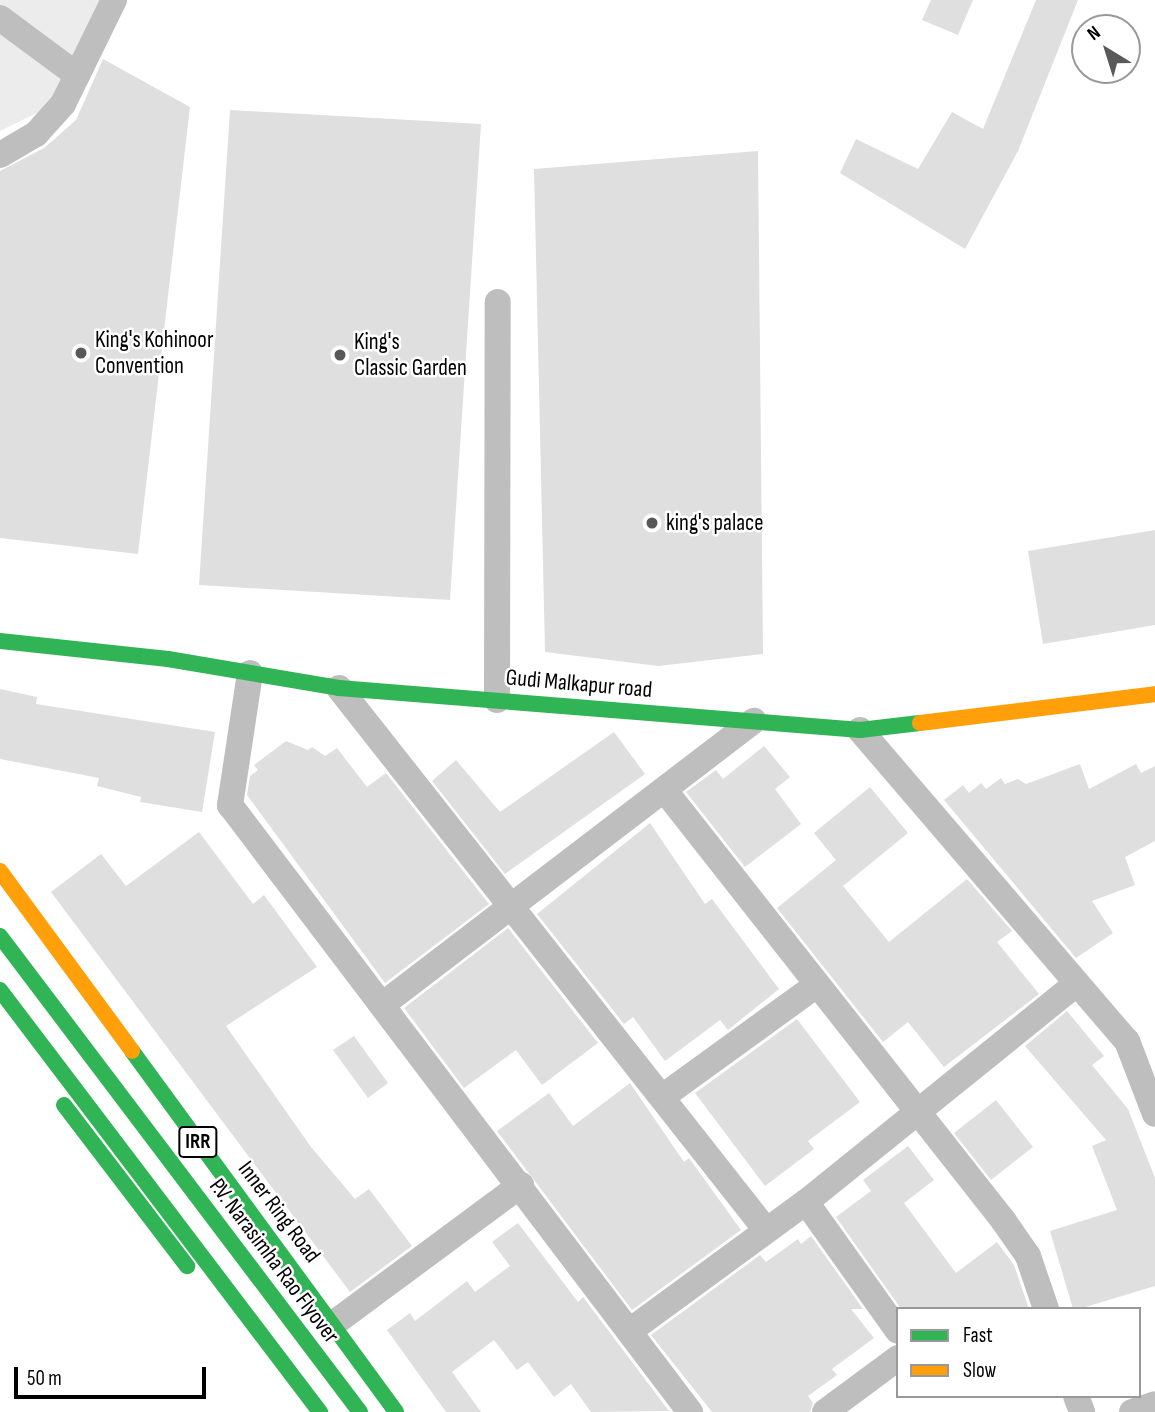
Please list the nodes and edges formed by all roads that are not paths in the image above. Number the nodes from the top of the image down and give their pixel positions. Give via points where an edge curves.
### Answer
1 (114, 0) edge
2 (0, 18) edge
3 (77, 75) junction
4 (0, 155) edge
5 (498, 302) dead end
6 (0, 641) edge
7 (250, 673) junction
8 (339, 688) junction
9 (1155, 694) edge
10 (497, 700) junction
11 (754, 721) junction
12 (860, 730) junction
13 (666, 792) junction
14 (0, 871) edge
15 (512, 906) junction
16 (0, 936) edge
17 (1077, 982) junction
18 (817, 985) junction
19 (0, 990) edge
20 (382, 1005) junction
21 (0, 1017) edge
22 (662, 1097) junction
23 (916, 1112) junction
24 (1155, 1114) edge
25 (521, 1185) junction
26 (806, 1202) junction
27 (765, 1230) junction
28 (1045, 1307) edge
29 (333, 1324) junction
30 (896, 1328) edge
31 (631, 1330) junction
32 (896, 1359) edge
33 (1155, 1404) edge
34 (304, 1412) edge
35 (320, 1412) edge
36 (360, 1412) edge
37 (396, 1412) edge
38 (690, 1412) edge
39 (825, 1412) edge
40 (1132, 1412) edge

1 - 3 street
2 - 3 street
3 - 4 street via 63,104 36,134
5 - 10 street
6 - 7 main road, Gudi Malkapur road
7 - 8 main road, Gudi Malkapur road
7 - 20 street via 230,806
8 - 10 main road, Gudi Malkapur road
8 - 15 street
9 - 12 main road, Gudi Malkapur road
10 - 11 main road, Gudi Malkapur road
11 - 12 main road, Gudi Malkapur road
11 - 13 street
12 - 17 street
13 - 15 street
13 - 18 street
14 - 29 main road, Inner Ring Road / IRR
15 - 20 street
15 - 22 street
16 - 36 main road, P.V. Narasimha Rao Flyover
17 - 23 street
17 - 24 street via 1127,1041
18 - 22 street
18 - 23 street
19 - 35 main road
20 - 25 street
21 - 34 main road via 131,1197
22 - 27 street
23 - 26 street
23 - 28 street via 1028,1255
25 - 29 street
25 - 31 street
26 - 27 street
26 - 30 street
27 - 31 street
29 - 37 main road, Inner Ring Road / IRR
31 - 38 street
32 - 39 street
33 - 40 street

